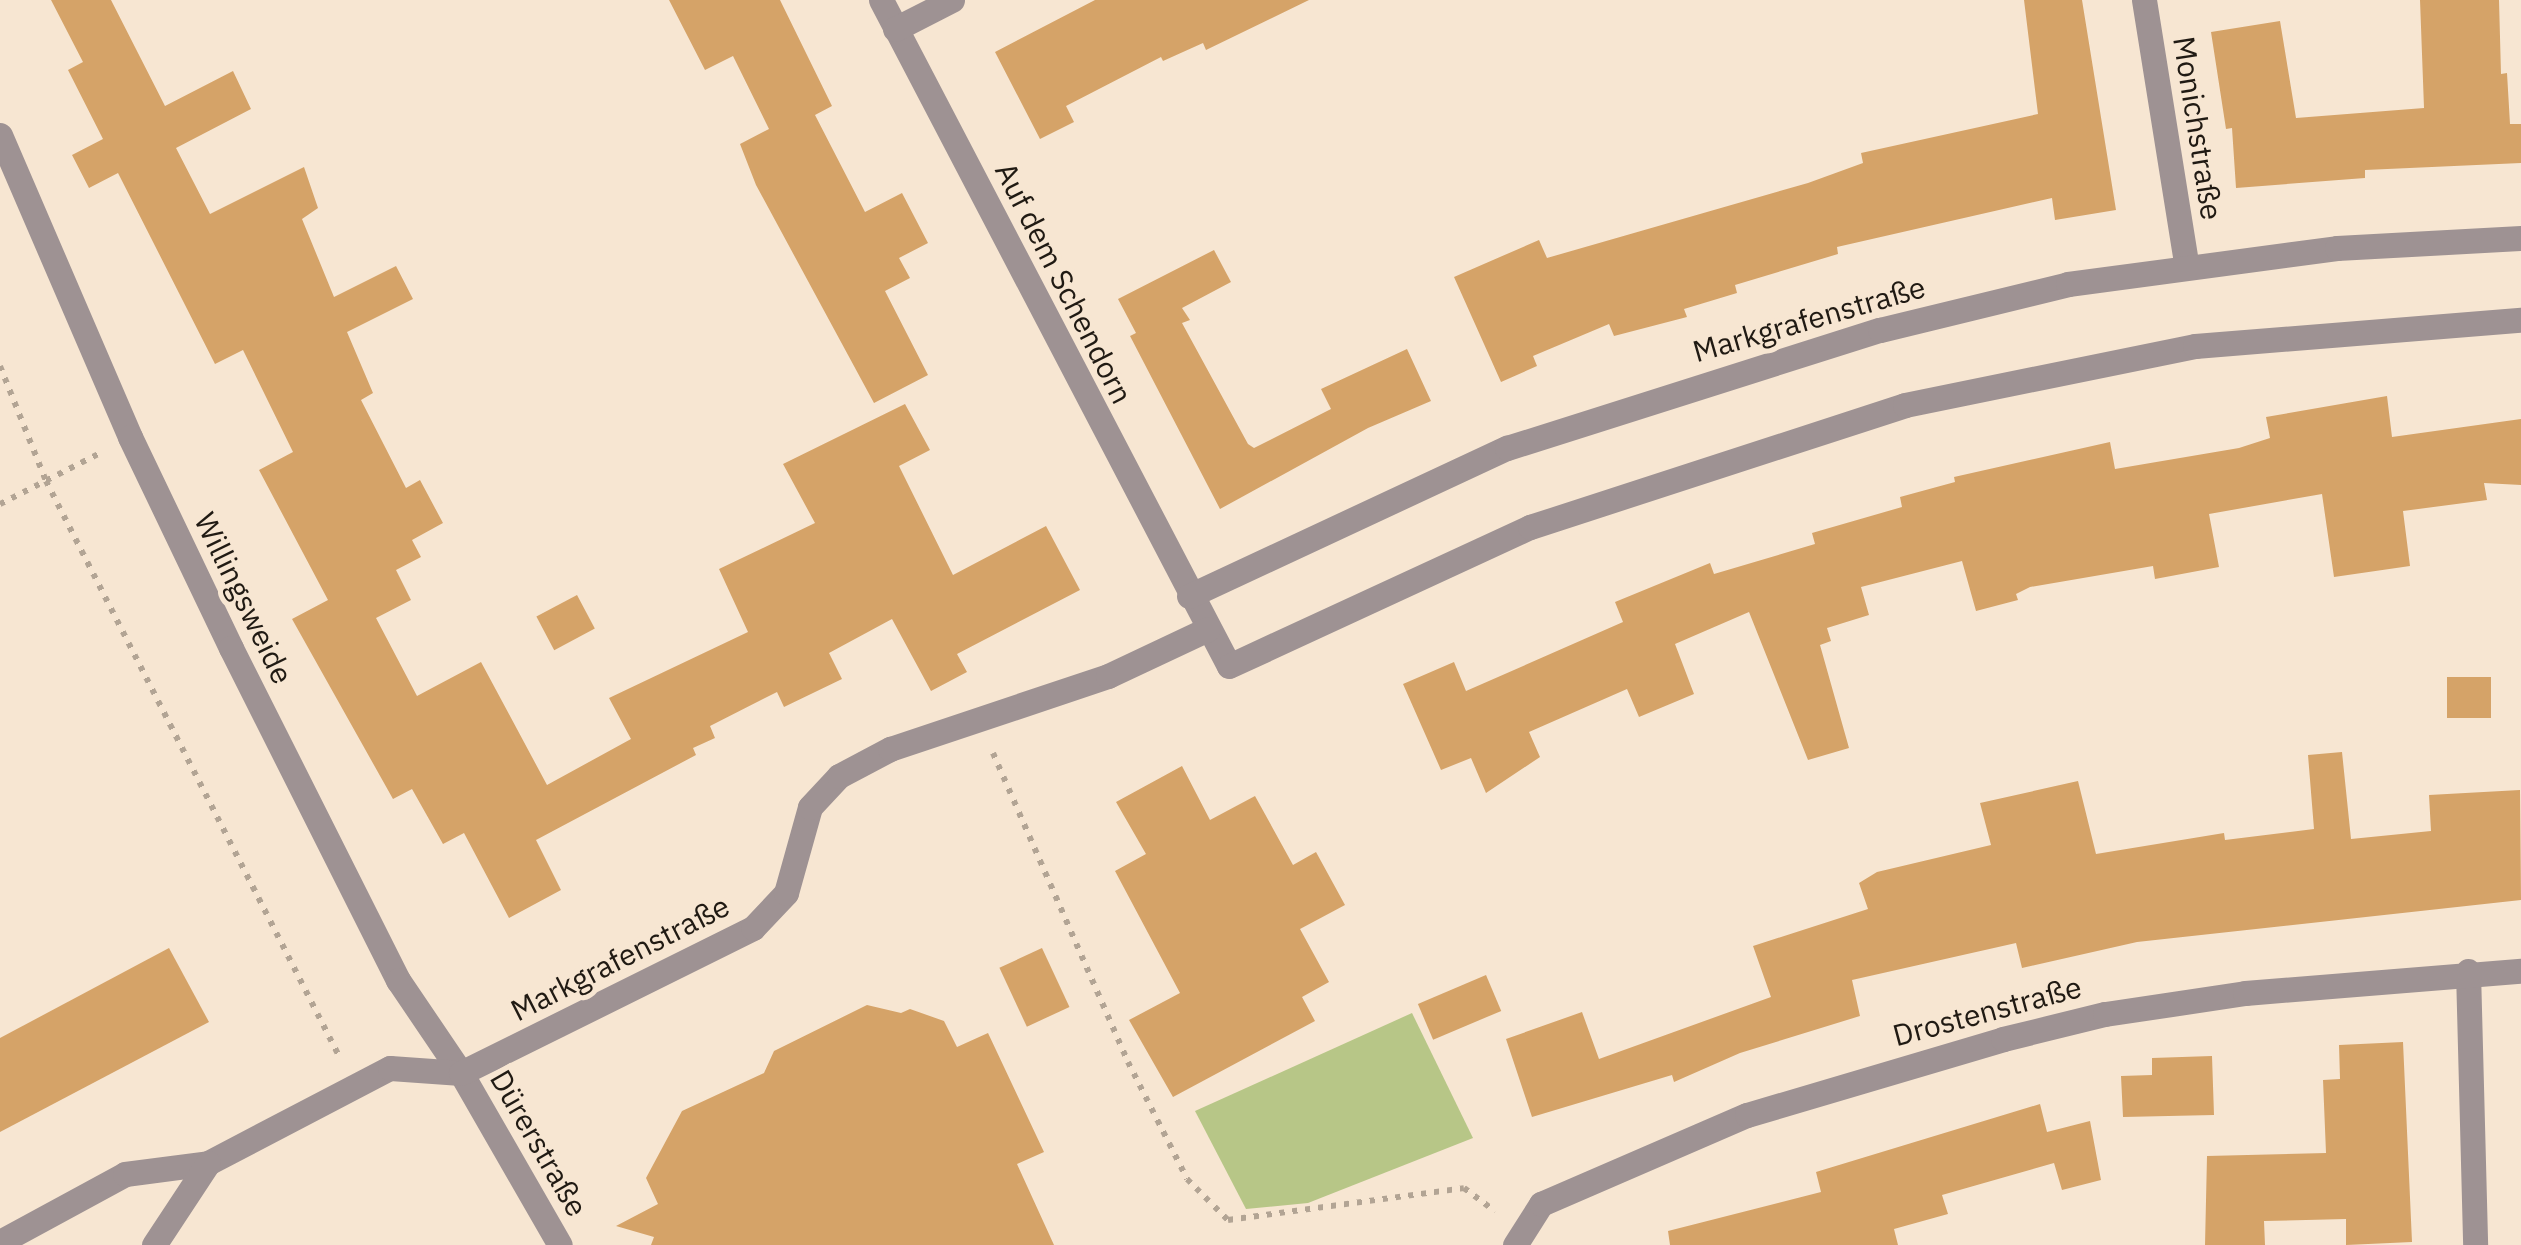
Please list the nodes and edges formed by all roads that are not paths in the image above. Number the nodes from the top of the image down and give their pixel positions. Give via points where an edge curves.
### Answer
1 (881, 0) edge
2 (952, 0) edge
3 (2144, 0) edge
4 (896, 28) junction
5 (0, 134) edge
6 (2521, 238) edge
7 (2188, 267) junction
8 (2521, 320) edge
9 (1189, 596) junction
10 (1208, 629) junction
11 (2468, 971) junction
12 (2521, 971) edge
13 (461, 1073) junction
14 (208, 1163) junction
15 (1517, 1237) edge
16 (0, 1242) edge
17 (154, 1245) edge
18 (560, 1245) edge
19 (2476, 1245) edge

1 - 4 street, Auf dem Schendorn
2 - 4 street
3 - 7 street, Monichstraße
4 - 9 street, Auf dem Schendorn
5 - 13 street, Willingsweide via 130,437 398,980
6 - 7 street, Markgrafenstraße via 2338,248
7 - 9 street, Markgrafenstraße via 2030,293 1683,388 1507,448
8 - 10 street via 2195,346 1905,405 1530,527 1229,666
9 - 10 street
10 - 13 street, Markgrafenstraße via 1108,676 890,748 839,776 810,807 786,892 754,928
11 - 12 street, Drostenstraße
11 - 15 street, Drostenstraße via 2245,992 2105,1014 2003,1039 1747,1115 1541,1204
11 - 19 street
13 - 14 street via 390,1068 352,1082
13 - 18 street, Dürerstraße
14 - 16 street via 126,1174
14 - 17 street

